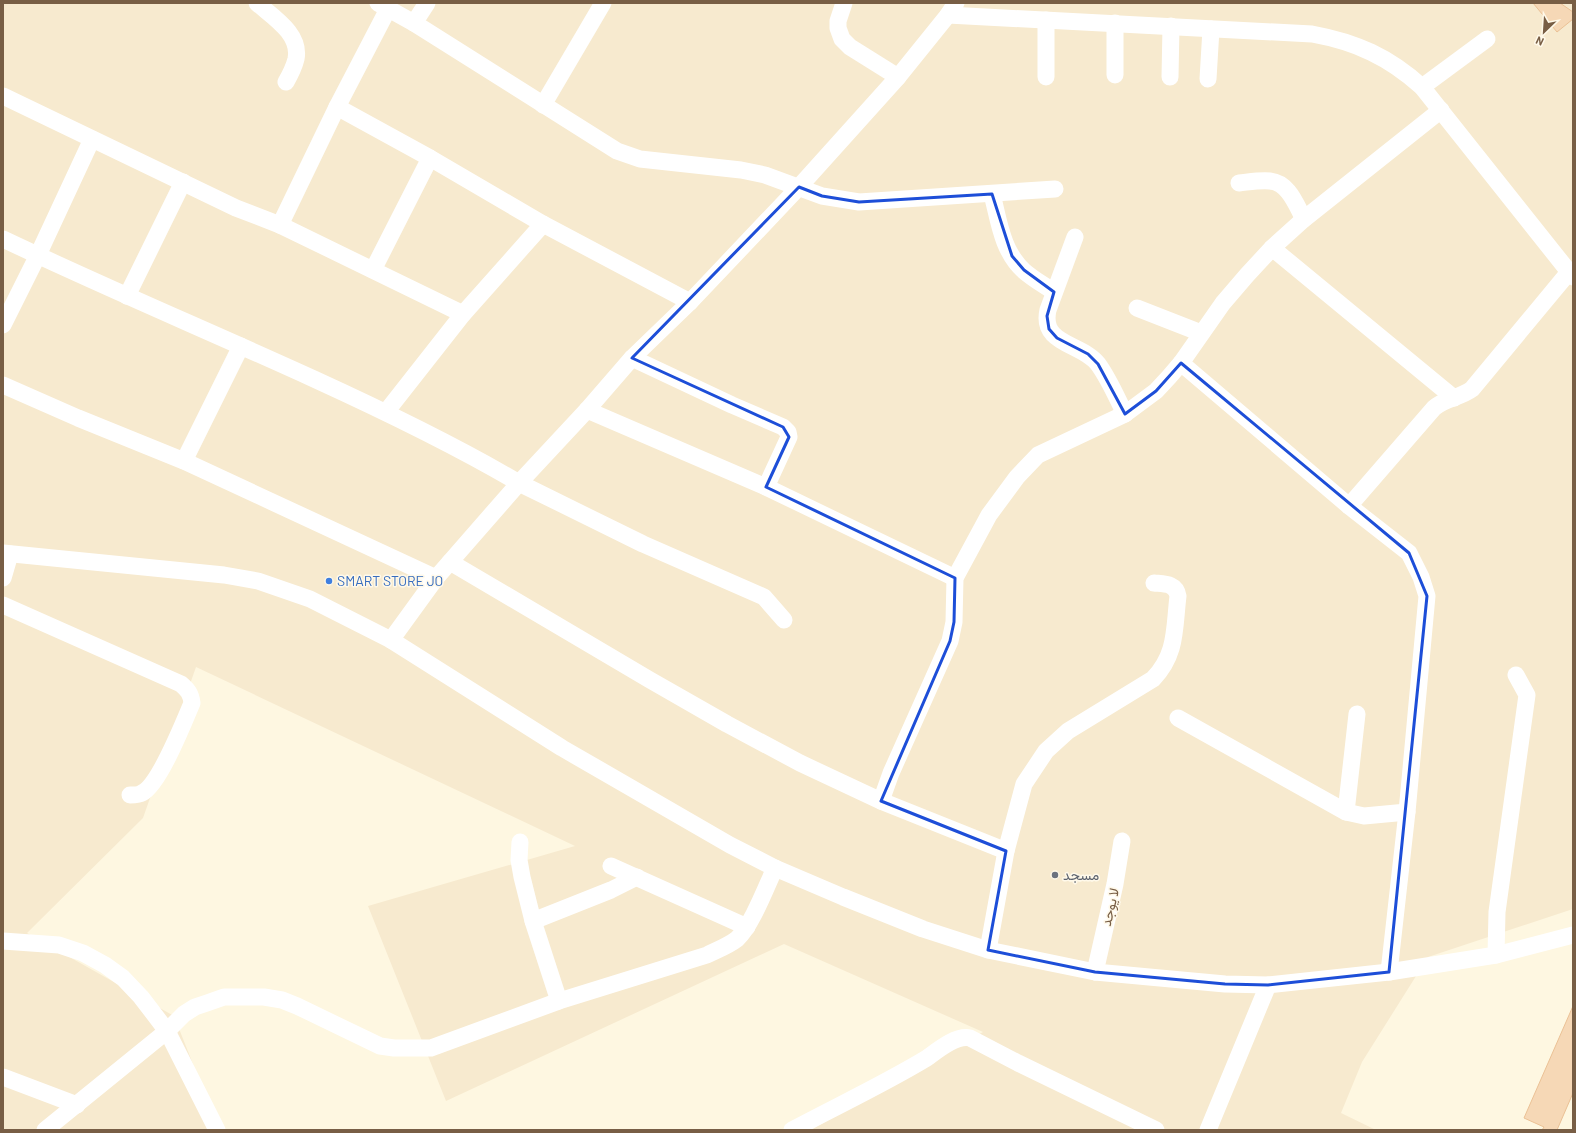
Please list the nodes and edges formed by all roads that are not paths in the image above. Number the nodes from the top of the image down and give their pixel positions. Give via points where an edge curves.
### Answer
1 (256, 3) edge
2 (427, 3) edge
3 (603, 3) edge
4 (844, 3) edge
5 (383, 6) edge
6 (952, 9) edge
7 (1046, 20) junction
8 (414, 23) junction
9 (1115, 24) junction
10 (1171, 26) junction
11 (1210, 28) junction
12 (1487, 39) dead end
13 (1115, 75) dead end
14 (1046, 76) dead end
15 (898, 77) junction
16 (1170, 77) dead end
17 (1208, 78) dead end
18 (286, 82) dead end
19 (1422, 87) junction
20 (3, 96) edge
21 (543, 105) junction
22 (337, 107) junction
23 (1441, 110) junction
24 (92, 139) junction
25 (430, 158) junction
26 (183, 182) junction
27 (1239, 182) dead end
28 (799, 186) junction
29 (1054, 189) dead end
30 (992, 194) junction
31 (1304, 219) junction
32 (543, 224) junction
33 (280, 225) junction
34 (1075, 237) dead end
35 (3, 239) edge
36 (1272, 248) junction
37 (38, 256) junction
38 (373, 270) junction
39 (1571, 275) edge
40 (1054, 292) junction
41 (127, 296) junction
42 (690, 302) junction
43 (1137, 308) dead end
44 (463, 314) junction
45 (3, 325) edge
46 (1201, 333) junction
47 (241, 346) junction
48 (632, 358) junction
49 (1181, 363) junction
50 (3, 385) edge
51 (1454, 398) junction
52 (587, 410) junction
53 (386, 412) junction
54 (1125, 414) junction
55 (184, 461) junction
56 (519, 483) junction
57 (766, 487) junction
58 (1349, 506) junction
59 (7, 553) edge
60 (450, 562) junction
61 (3, 578) edge
62 (436, 578) junction
63 (954, 578) junction
64 (1154, 583) dead end
65 (3, 605) edge
66 (784, 620) dead end
67 (391, 640) junction
68 (1516, 675) dead end
69 (1357, 714) dead end
70 (1178, 718) dead end
71 (130, 795) dead end
72 (881, 801) junction
73 (1346, 812) junction
74 (1407, 812) junction
75 (1122, 841) dead end
76 (520, 842) dead end
77 (1006, 851) junction
78 (611, 866) dead end
79 (775, 868) junction
80 (637, 877) junction
81 (533, 921) junction
82 (747, 926) junction
83 (1573, 935) edge
84 (3, 941) edge
85 (988, 950) junction
86 (1496, 955) junction
87 (1095, 972) junction
88 (1390, 972) junction
89 (1268, 985) junction
90 (559, 1001) junction
91 (167, 1031) junction
92 (3, 1077) edge
93 (77, 1105) junction
94 (45, 1130) edge
95 (217, 1130) edge
96 (792, 1130) edge
97 (1156, 1130) edge
98 (1208, 1130) edge

1 - 18 street via 289,32 294,40 296,58
2 - 8 street
3 - 21 street
4 - 15 street via 838,21 842,39 850,47
5 - 8 street
5 - 22 street
6 - 7 street
6 - 15 street
7 - 9 street
7 - 14 street
8 - 21 street
9 - 10 street
9 - 13 street
10 - 11 street
10 - 16 street
11 - 17 street
11 - 19 street via 1312,34 1332,38 1359,46 1390,62
12 - 19 street
15 - 28 street
19 - 23 street
20 - 24 street
21 - 28 street via 617,151 640,159 741,170
22 - 25 street
22 - 33 street
23 - 31 street
23 - 39 street
24 - 26 street
24 - 37 street
25 - 32 street
25 - 38 street
26 - 33 street via 236,208
26 - 41 street
27 - 31 street via 1270,181 1284,186
28 - 30 street via 822,196 859,202
28 - 42 street
29 - 30 street
30 - 40 street via 1004,240 1012,256 1024,270
31 - 36 street
32 - 42 street
32 - 44 street
33 - 38 street
34 - 40 street
35 - 37 street
36 - 46 street via 1228,297
36 - 51 street
37 - 41 street
37 - 45 street
38 - 44 street
39 - 51 street via 1472,389
40 - 54 street via 1047,316 1049,328 1057,338 1093,359 1102,370
41 - 47 street
42 - 48 street
43 - 46 street
44 - 53 street
46 - 49 street
47 - 53 street
47 - 55 street
48 - 52 street
48 - 57 street via 783,427 789,438
49 - 54 street via 1156,390
49 - 58 street
50 - 55 street
51 - 58 street via 1434,408
52 - 56 street
52 - 57 street
53 - 56 street
54 - 63 street via 1038,455 1017,477 990,515
55 - 62 street
56 - 60 street
56 - 66 street via 643,544 764,597
57 - 63 street
58 - 74 street via 1409,553 1427,596
59 - 61 street
59 - 67 street via 224,575 258,581 310,599
60 - 62 street
60 - 72 street via 727,724 800,763
62 - 67 street
63 - 72 street via 954,622 950,641
64 - 77 street via 1174,587 1178,596 1172,644 1163,669 1153,679 1068,731 1046,751 1024,784
65 - 71 street via 187,688 192,703 159,775 142,794
67 - 79 street via 562,748 730,845
68 - 86 street via 1527,696 1498,912
69 - 73 street
70 - 73 street
72 - 77 street
73 - 74 street via 1364,816
74 - 88 street
75 - 87 street, لا يوجد
76 - 81 street via 520,868
77 - 85 street
78 - 80 street
79 - 82 street
79 - 85 street via 923,929
80 - 81 street
80 - 82 street
81 - 90 street
82 - 90 street via 727,946 706,955
83 - 86 street
84 - 91 street via 59,945 83,953 105,965 123,978 141,997
85 - 87 street
86 - 88 street
87 - 89 street via 1225,984
88 - 89 street
89 - 98 street
90 - 91 street via 431,1048 380,1046 297,1006 264,997 224,997 207,1002 184,1014
91 - 93 street
91 - 95 street
92 - 93 street
93 - 94 street
96 - 97 street via 965,1037

